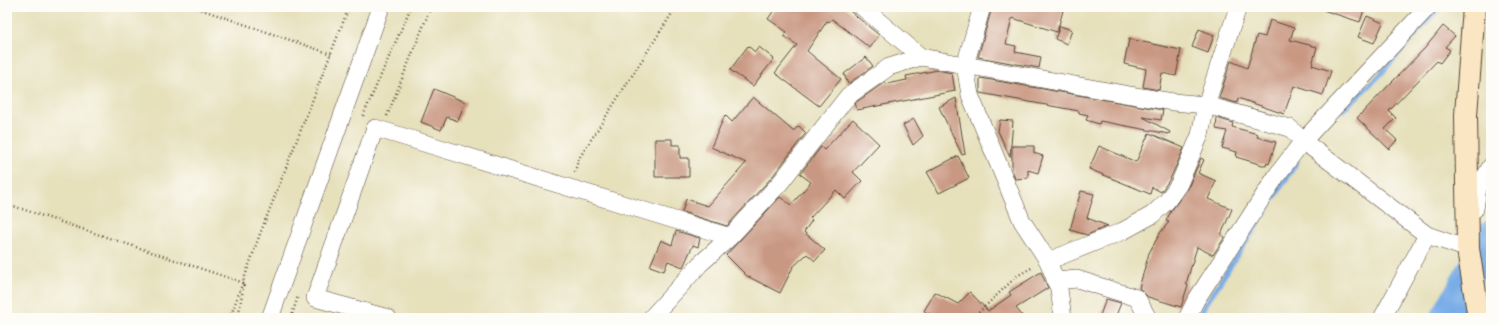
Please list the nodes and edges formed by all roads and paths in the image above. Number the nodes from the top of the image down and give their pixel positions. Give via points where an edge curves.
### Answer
1 (194, 7) edge
2 (349, 7) edge
3 (381, 7) edge
4 (431, 7) edge
5 (676, 7) edge
6 (862, 7) edge
7 (982, 7) edge
8 (1238, 7) edge
9 (1428, 7) edge
10 (1474, 7) edge
11 (331, 54) junction
12 (921, 57) junction
13 (965, 65) junction
14 (1206, 105) junction
15 (381, 130) junction
16 (1303, 141) junction
17 (1491, 166) edge
18 (571, 188) junction
19 (7, 204) edge
20 (1426, 235) junction
21 (730, 237) junction
22 (1468, 249) junction
23 (1048, 261) junction
24 (1055, 281) junction
25 (244, 283) junction
26 (230, 318) edge
27 (238, 318) edge
28 (270, 318) edge
29 (388, 318) edge
30 (652, 318) edge
31 (972, 318) edge
32 (1063, 318) edge
33 (1148, 318) edge
34 (1187, 318) edge
35 (1382, 318) edge
36 (1479, 318) edge

1 - 11 path
2 - 11 path
3 - 28 street
4 - 15 path
5 - 18 path via 578,160
6 - 12 street
7 - 13 street
8 - 14 street
9 - 16 street
10 - 22 street via 1466,115
11 - 25 path via 260,234
12 - 13 street
12 - 21 street via 890,66 848,96 780,183
13 - 14 street via 1124,94
13 - 23 street via 970,95 1022,221
14 - 16 street via 1290,128
14 - 23 street via 1200,135 1179,184 1167,201 1152,215 1123,231
15 - 18 street
15 - 29 street via 375,128 315,298
16 - 20 street
16 - 34 street via 1277,175
17 - 22 street via 1478,188
18 - 21 street
19 - 25 path
20 - 22 street
20 - 35 street
21 - 30 street via 700,264
22 - 36 street
23 - 24 street
23 - 31 path via 1033,266 1017,276
24 - 32 street via 1059,289
24 - 33 street via 1077,279 1137,298
25 - 26 path
25 - 27 path

